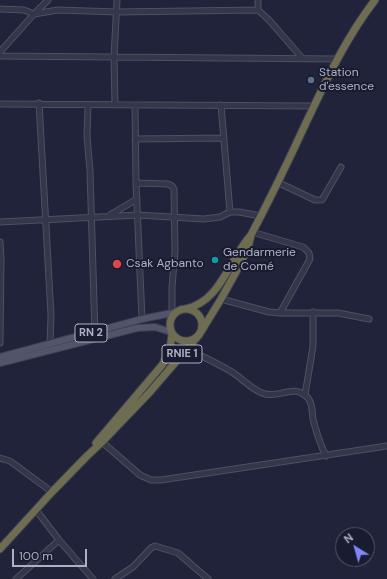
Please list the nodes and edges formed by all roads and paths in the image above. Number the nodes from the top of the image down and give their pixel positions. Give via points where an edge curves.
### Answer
1 (48, 0) edge
2 (117, 0) edge
3 (258, 0) edge
4 (375, 0) edge
5 (0, 9) edge
6 (258, 10) junction
7 (117, 12) junction
8 (34, 14) junction
9 (0, 52) edge
10 (0, 56) edge
11 (114, 57) junction
12 (302, 58) junction
13 (337, 59) junction
14 (39, 103) junction
15 (0, 104) edge
16 (88, 105) junction
17 (115, 105) junction
18 (135, 105) junction
19 (221, 105) junction
20 (314, 106) junction
21 (224, 138) junction
22 (135, 139) junction
23 (341, 167) dead end
24 (277, 182) junction
25 (136, 183) junction
26 (137, 199) junction
27 (230, 212) junction
28 (138, 215) junction
29 (110, 216) junction
30 (261, 216) junction
31 (91, 217) junction
32 (175, 217) junction
33 (45, 220) junction
34 (0, 222) edge
35 (251, 234) junction
36 (0, 242) edge
37 (221, 300) junction
38 (183, 309) junction
39 (313, 312) junction
40 (172, 313) junction
41 (280, 313) junction
42 (142, 319) junction
43 (369, 319) dead end
44 (171, 333) junction
45 (95, 335) junction
46 (199, 335) junction
47 (0, 343) edge
48 (50, 347) junction
49 (186, 350) junction
50 (0, 357) edge
51 (0, 363) edge
52 (305, 395) junction
53 (102, 442) junction
54 (387, 446) edge
55 (87, 456) junction
56 (326, 456) junction
57 (0, 458) edge
58 (52, 492) junction
59 (36, 510) junction
60 (59, 540) junction
61 (0, 549) edge
62 (16, 579) edge
63 (93, 579) edge
64 (114, 579) edge
65 (208, 579) edge

1 - 8 street
2 - 7 street
3 - 6 street
4 - 13 highway, RNIE 1
5 - 8 street via 24,10
6 - 7 street
6 - 12 street
7 - 8 street via 58,10
7 - 11 street
8 - 9 street
10 - 11 street
11 - 12 street
11 - 17 street
12 - 13 street
13 - 20 highway, RNIE 1
14 - 15 street
14 - 16 street
14 - 33 street
16 - 17 street
16 - 31 street
17 - 18 street
18 - 19 street
18 - 22 street
19 - 20 street
19 - 21 street
20 - 24 highway, RNIE 1
21 - 22 street
21 - 27 street
22 - 25 street
23 - 24 street via 322,200 315,200
24 - 30 highway, RNIE 1
25 - 26 street
25 - 32 street via 172,186
26 - 28 street
26 - 29 street
27 - 30 street
27 - 32 street via 212,218
28 - 29 street
28 - 32 street
28 - 42 street
29 - 31 street
30 - 35 highway, RNIE 1
31 - 33 street
31 - 45 street
32 - 40 street
33 - 34 street
33 - 48 street via 51,315
35 - 37 highway, RNIE 1 via 248,248
35 - 38 highway, RNIE 1 via 216,289 194,307
35 - 41 street via 303,247 309,253 310,259
36 - 47 street
37 - 41 street
37 - 46 highway, RNIE 1
38 - 40 main road, RN 2
38 - 44 highway via 171,318
38 - 46 highway via 194,311 200,317 202,326
39 - 41 street
39 - 43 street via 338,313
39 - 52 street via 313,346
40 - 42 main road, RN 2
42 - 45 main road, RN 2
44 - 45 main road, RN 2 via 150,326
44 - 46 highway via 178,340 187,342
44 - 55 highway, RNIE 1 via 170,349 163,364
45 - 48 main road, RN 2
46 - 49 highway, RNIE 1
48 - 50 main road, RN 2
48 - 51 main road, RN 2
49 - 52 street via 211,360 264,394 292,390
49 - 53 highway, RNIE 1
52 - 56 street via 311,403 313,419
53 - 55 highway, RNIE 1
53 - 56 street via 133,470 151,480
54 - 56 street
55 - 58 highway, RNIE 1
57 - 58 street via 10,461
58 - 59 highway, RNIE 1
59 - 60 street
59 - 61 highway, RNIE 1
60 - 62 street
60 - 63 street
64 - 65 street via 133,567 155,546 178,553

